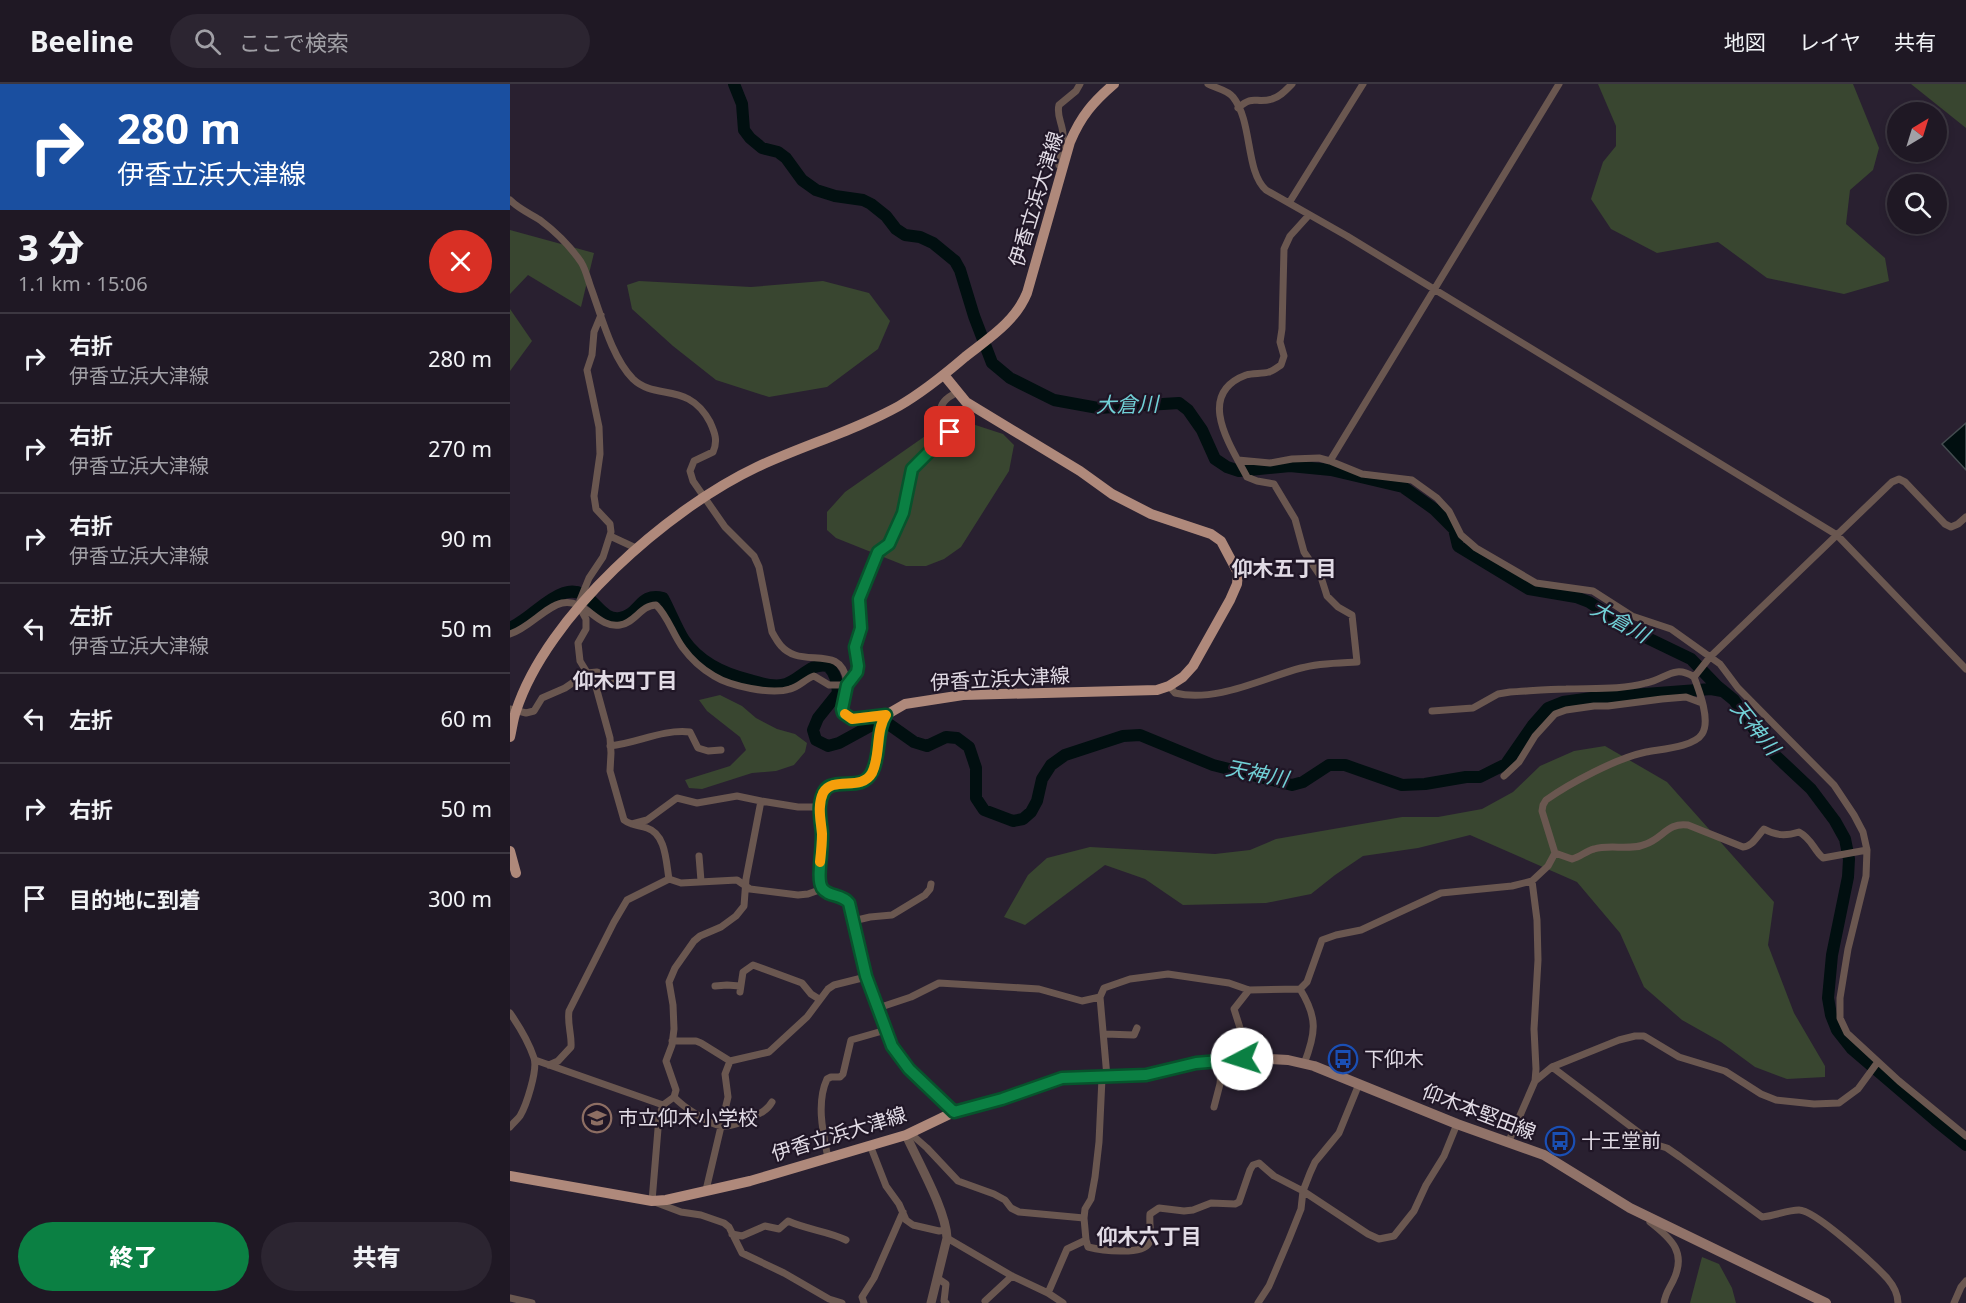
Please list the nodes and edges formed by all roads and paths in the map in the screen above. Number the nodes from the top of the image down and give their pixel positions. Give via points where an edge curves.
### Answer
1 (1080, 84) edge
2 (1114, 84) edge
3 (1208, 84) edge
4 (1292, 84) edge
5 (1363, 84) edge
6 (1559, 84) edge
7 (1238, 108) junction
8 (1063, 169) junction
9 (510, 200) edge
10 (1289, 203) junction
11 (1309, 214) junction
12 (1434, 289) junction
13 (601, 315) junction
14 (944, 375) junction
15 (958, 392) junction
16 (1238, 460) junction
17 (1330, 460) junction
18 (1966, 516) edge
19 (1837, 535) junction
20 (610, 536) junction
21 (638, 549) junction
22 (578, 606) junction
23 (510, 634) edge
24 (1710, 657) junction
25 (1966, 669) edge
26 (587, 673) junction
27 (1695, 676) junction
28 (623, 681) dead end
29 (844, 686) junction
30 (1169, 686) junction
31 (1700, 700) junction
32 (513, 710) edge
33 (1432, 711) dead end
34 (884, 718) junction
35 (510, 737) edge
36 (610, 746) junction
37 (721, 750) dead end
38 (1504, 776) dead end
39 (761, 801) junction
40 (819, 807) junction
41 (630, 824) junction
42 (1867, 850) junction
43 (510, 852) edge
44 (1555, 853) junction
45 (699, 856) dead end
46 (513, 875) edge
47 (669, 879) junction
48 (1532, 880) junction
49 (701, 881) junction
50 (931, 884) dead end
51 (745, 886) junction
52 (822, 889) junction
53 (853, 921) junction
54 (866, 976) junction
55 (715, 986) dead end
56 (1300, 989) junction
57 (1249, 990) junction
58 (1100, 997) junction
59 (819, 999) junction
60 (878, 1008) junction
61 (510, 1013) edge
62 (1137, 1028) dead end
63 (886, 1030) junction
64 (1105, 1034) junction
65 (672, 1041) junction
66 (1242, 1059) junction
67 (535, 1060) junction
68 (730, 1061) junction
69 (1222, 1061) junction
70 (1877, 1063) junction
71 (1304, 1064) junction
72 (549, 1065) junction
73 (1552, 1067) junction
74 (1105, 1078) junction
75 (1535, 1081) junction
76 (1359, 1084) junction
77 (674, 1097) junction
78 (772, 1102) dead end
79 (663, 1105) junction
80 (1214, 1107) dead end
81 (954, 1112) junction
82 (1457, 1124) junction
83 (720, 1126) junction
84 (510, 1127) edge
85 (908, 1134) junction
86 (1966, 1136) edge
87 (1508, 1143) junction
88 (870, 1145) junction
89 (828, 1158) junction
90 (510, 1176) edge
91 (706, 1190) junction
92 (1303, 1191) junction
93 (652, 1201) junction
94 (903, 1212) junction
95 (1639, 1213) junction
96 (1084, 1218) junction
97 (732, 1234) junction
98 (947, 1234) junction
99 (846, 1240) dead end
100 (1086, 1240) junction
101 (1012, 1276) junction
102 (937, 1278) junction
103 (1966, 1281) edge
104 (1048, 1293) junction
105 (510, 1298) edge
106 (1808, 1299) edge
107 (985, 1301) dead end
108 (532, 1303) edge
109 (842, 1303) edge
110 (864, 1303) edge
111 (931, 1303) edge
112 (946, 1303) edge
113 (1063, 1303) edge
114 (1258, 1303) edge
115 (1664, 1303) edge
116 (1826, 1303) edge
117 (1898, 1303) edge
118 (1954, 1303) edge

1 - 8 street via 1059,105 1064,137 1059,165
2 - 8 main road, 伊香立浜大津線 via 1077,126
3 - 7 street via 1233,97
4 - 7 street via 1273,99 1253,99
5 - 10 street
6 - 12 street
7 - 10 street via 1260,185
8 - 14 main road, 伊香立浜大津線 via 1023,303 1001,329
9 - 13 street via 540,220 573,251 583,265
10 - 11 street
11 - 12 street
11 - 16 street via 1284,249 1281,365 1270,372 1234,381 1218,406 1219,418
12 - 17 street
12 - 19 street
13 - 20 street via 587,370 599,427 600,464 594,496 596,510 609,524
13 - 29 street via 614,349 632,378 649,388 682,395 706,415 717,444 713,452 694,461 690,471 693,481 725,527 754,556 777,642 797,656 834,660 845,675
14 - 15 main road
14 - 21 main road, 伊香立浜大津線 via 898,406 758,466 719,487
15 - 29 street via 941,404 942,417 950,432 947,439 912,469 903,513 889,544 878,552 859,599 857,672
15 - 30 main road via 966,402 1112,494 1221,541 1238,573 1237,584 1193,666
16 - 17 street
16 - 30 street via 1247,477 1274,484 1295,519 1304,552 1321,578 1327,596 1352,615 1357,662 1302,667 1254,684 1198,695 1175,693
17 - 24 street via 1362,474 1412,480 1443,504 1461,535 1476,548 1536,583 1593,591 1632,616 1671,629
18 - 19 street via 1958,524 1945,524 1899,479
19 - 24 street
19 - 25 street
20 - 21 street
20 - 22 street
21 - 22 main road, 伊香立浜大津線
22 - 23 street via 560,603 519,632
22 - 26 street via 586,619 586,629 578,643
22 - 29 street via 601,621 617,625 629,622 649,605 656,605 693,660 715,677 733,684 789,690 814,676 830,685
22 - 32 main road, 伊香立浜大津線 via 548,647
24 - 27 street
24 - 42 street via 1834,786 1863,832
26 - 28 street via 597,672
26 - 32 street via 542,698 534,711
26 - 36 street via 596,687
27 - 31 street
27 - 33 street via 1674,671 1646,684 1510,692 1473,708
29 - 34 street via 842,709 848,717
30 - 34 main road, 伊香立浜大津線 via 1156,690 954,696 905,704
31 - 38 street via 1662,699 1555,714
31 - 44 street via 1706,718 1696,740 1615,762 1546,800 1542,811
32 - 35 main road, 伊香立浜大津線
34 - 40 main road via 872,773 859,783 828,787
36 - 37 street via 675,730 690,732 698,748 708,752
36 - 41 street via 613,787 624,820
39 - 40 street
39 - 41 street via 737,796 697,803 677,798 647,820
39 - 51 street
40 - 52 main road
41 - 47 street via 649,828 661,842
42 - 44 street via 1823,858 1807,836 1799,832 1787,836 1764,829 1753,843 1743,847 1681,824 1666,828 1644,846 1593,849 1572,859
42 - 70 street via 1866,876 1840,998 1840,1018 1847,1034
43 - 46 main road
44 - 48 street via 1548,867
45 - 49 street
47 - 49 street via 681,883
47 - 72 street via 623,905 569,1011 571,1047
48 - 56 street via 1512,886 1441,893 1361,930 1322,940 1307,982
48 - 75 street via 1538,960
49 - 51 street via 737,880
50 - 53 street via 924,895 892,915
51 - 52 street via 798,894
51 - 65 street via 741,911 721,927 694,940 675,968 669,982
52 - 53 main road, 伊香立浜大津線 via 846,900
53 - 54 main road, 伊香立浜大津線
54 - 59 street via 834,985
54 - 60 main road, 伊香立浜大津線
55 - 59 street via 740,989 743,972 753,965 802,983
56 - 57 street
56 - 71 street via 1313,1021 1313,1039
57 - 58 street via 1168,974 1110,985
57 - 66 street via 1234,1009 1241,1031
58 - 60 street via 1082,1001 1040,989 939,983
58 - 64 street
59 - 68 street via 807,1017 770,1052
60 - 63 main road, 伊香立浜大津線
61 - 67 street
62 - 64 street via 1134,1035
63 - 81 main road, 伊香立浜大津線 via 909,1069
63 - 89 street via 851,1040 843,1074 827,1079 823,1086 821,1120
64 - 74 street
65 - 68 street via 696,1041
65 - 77 street via 666,1061 676,1090
66 - 69 main road, 仰木本堅田線
66 - 71 main road, 仰木本堅田線
67 - 72 street
67 - 84 street via 525,1105
68 - 83 street via 725,1074 728,1097
69 - 74 main road, 仰木本堅田線
69 - 80 street
70 - 73 street via 1857,1089 1839,1103 1814,1104 1776,1100 1725,1071 1678,1057 1644,1036 1619,1040
70 - 86 street
71 - 76 main road, 仰木本堅田線
72 - 79 street
73 - 75 street
73 - 117 street via 1654,1144 1667,1148 1762,1217 1800,1210 1810,1214 1888,1279
74 - 81 main road, 仰木本堅田線 via 1062,1078
74 - 96 street via 1095,1176
75 - 87 street
76 - 82 main road, 仰木本堅田線
76 - 92 street via 1339,1133 1315,1162
77 - 79 street
77 - 83 street via 682,1106
78 - 83 street via 762,1113 735,1125
79 - 93 street
81 - 85 main road, 伊香立浜大津線
82 - 87 main road, 仰木本堅田線
82 - 92 street via 1414,1211 1394,1236 1379,1239 1368,1234
83 - 91 street
85 - 88 main road, 伊香立浜大津線
85 - 96 street via 958,1181 994,1194 1019,1212
85 - 98 street
87 - 95 main road, 仰木本堅田線 via 1552,1160
88 - 89 main road, 伊香立浜大津線
88 - 94 street via 886,1186
89 - 91 main road, 伊香立浜大津線
90 - 93 main road, 伊香立浜大津線
91 - 93 main road, 伊香立浜大津線
92 - 100 street via 1259,1163 1250,1170 1235,1204 1211,1203 1184,1211 1153,1210 1150,1241 1140,1250 1103,1250 1088,1247
92 - 114 street via 1301,1209 1289,1239
93 - 97 street via 724,1223
94 - 98 street via 913,1226
94 - 110 street via 862,1297
95 - 106 main road, 仰木本堅田線 via 1701,1241
95 - 115 street via 1668,1239 1680,1261
96 - 100 street
97 - 99 street via 742,1236 765,1226 779,1229 788,1221
97 - 109 street via 742,1253
98 - 101 street
98 - 102 street
100 - 104 street via 1067,1249
101 - 104 street
101 - 107 street
102 - 111 street
102 - 112 street via 946,1284
103 - 118 street
104 - 113 street
105 - 108 street
106 - 116 main road, 仰木本堅田線

